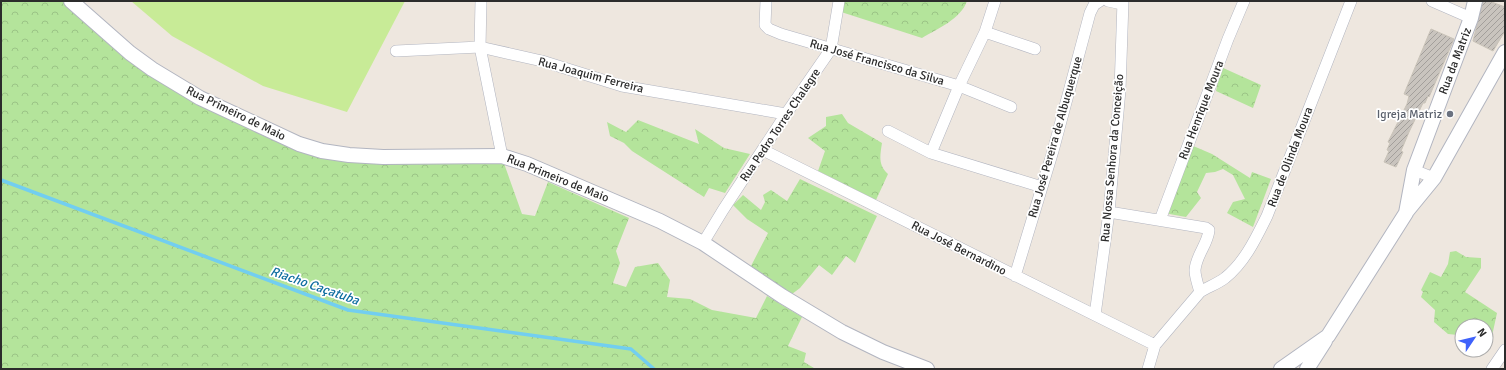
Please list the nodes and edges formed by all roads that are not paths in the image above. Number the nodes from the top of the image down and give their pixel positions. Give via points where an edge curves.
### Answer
1 (71, 1) edge
2 (481, 1) edge
3 (766, 1) edge
4 (839, 1) edge
5 (995, 1) edge
6 (1100, 1) edge
7 (1108, 1) edge
8 (1244, 1) edge
9 (1351, 1) edge
10 (1432, 1) edge
11 (1475, 1) edge
12 (1123, 3) edge
13 (1471, 18) junction
14 (985, 32) junction
15 (480, 47) junction
16 (831, 49) junction
17 (1035, 49) dead end
18 (396, 51) dead end
19 (1505, 52) edge
20 (959, 86) junction
21 (1011, 107) dead end
22 (786, 114) junction
23 (888, 131) dead end
24 (763, 150) junction
25 (931, 153) junction
26 (502, 156) junction
27 (1414, 170) junction
28 (1434, 178) junction
29 (1042, 187) junction
30 (1109, 212) junction
31 (1406, 213) junction
32 (1160, 220) junction
33 (703, 243) junction
34 (1015, 276) junction
35 (1200, 292) junction
36 (1095, 315) junction
37 (1328, 336) junction
38 (1155, 345) junction
39 (1505, 350) edge
40 (927, 369) edge
41 (1148, 369) edge
42 (1281, 369) edge
43 (1307, 369) edge
44 (1492, 369) edge

1 - 26 street, Rua Primeiro de Maio via 152,69 200,98 299,144 322,152 349,155
2 - 15 street
3 - 16 street, Rua José Francisco da Silva via 765,25 769,29
4 - 16 street, Rua Pedro Torres Chalegre
5 - 14 street
6 - 29 street, Rua José Pereira de Albuquerque via 1094,5 1090,13
7 - 12 street
8 - 32 street, Rua Henrique Moura
9 - 35 street, Rua de Olinda Moura via 1258,234 1246,255 1228,275
10 - 13 street
11 - 13 street, Rua da Matriz
12 - 30 street, Rua Nossa Senhora da Conceição via 1120,90
13 - 27 street, Rua da Matriz
14 - 17 street
14 - 20 street
15 - 18 street, Rua Joaquim Ferreira
15 - 22 street, Rua Joaquim Ferreira via 542,61 622,86
15 - 26 street
16 - 20 street, Rua José Francisco da Silva
16 - 22 street, Rua Pedro Torres Chalegre
19 - 28 street, Rua da Matriz
20 - 21 street, Rua José Francisco da Silva
20 - 25 street
22 - 24 street, Rua Pedro Torres Chalegre
23 - 25 street
24 - 33 street, Rua Pedro Torres Chalegre
24 - 34 street, Rua José Bernardino
25 - 29 street
26 - 33 street, Rua Primeiro de Maio via 660,220
27 - 28 street
27 - 31 street, Rua da Matriz
28 - 31 street, Rua da Matriz
29 - 34 street, Rua José Pereira de Albuquerque
30 - 32 street
30 - 36 street, Rua Nossa Senhora da Conceição
31 - 37 street, Rua da Matriz
32 - 35 street via 1209,230 1196,262 1195,270
33 - 40 street, Rua Primeiro de Maio via 782,296 842,332
34 - 36 street, Rua José Bernardino
35 - 38 street
36 - 38 street, Rua José Bernardino
37 - 42 street, Rua da Matriz
37 - 43 street
38 - 41 street
39 - 44 street

